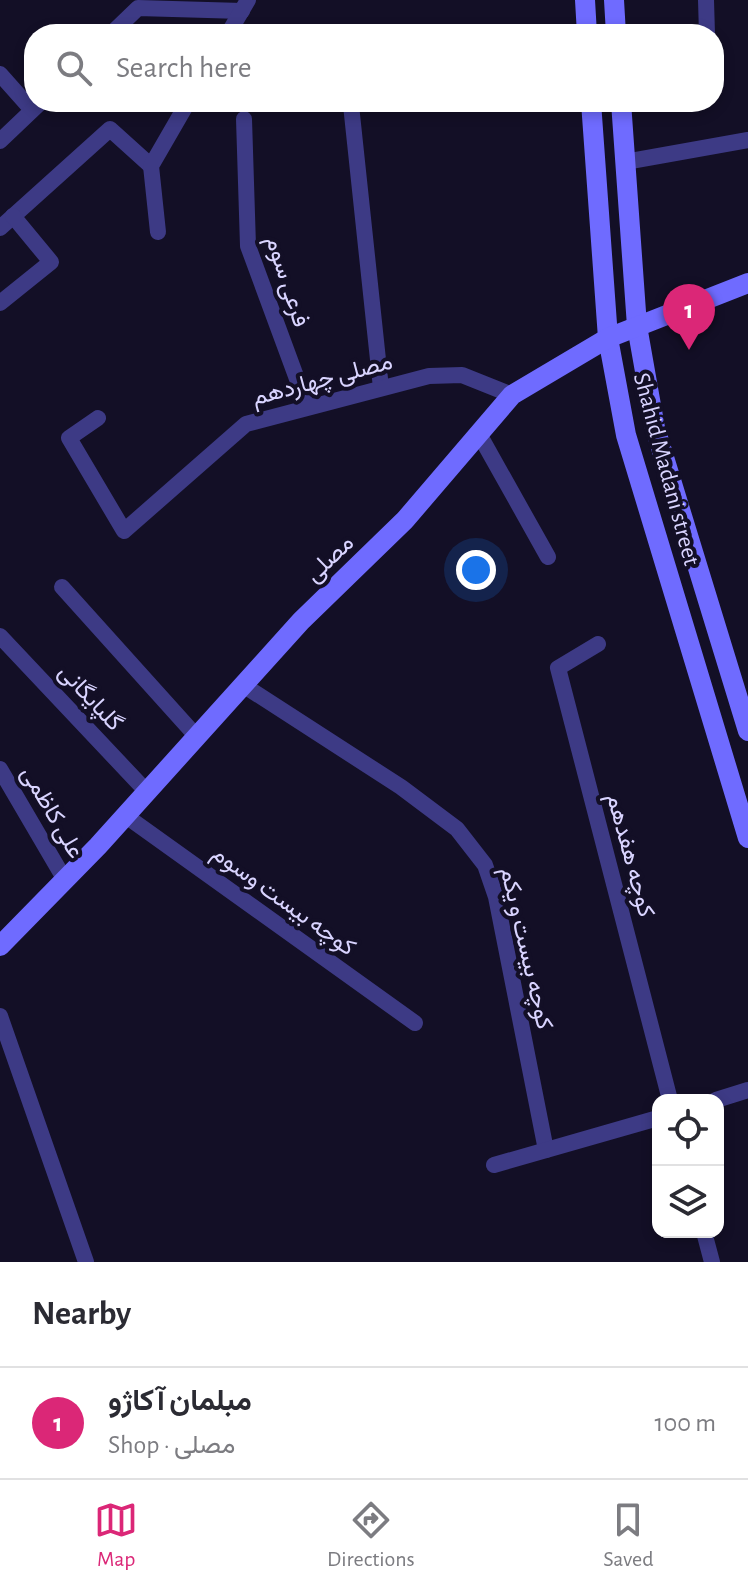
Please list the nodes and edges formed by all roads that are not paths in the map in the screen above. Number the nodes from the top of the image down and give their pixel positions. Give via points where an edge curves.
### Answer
1 (585, 0) edge
2 (614, 0) edge
3 (706, 0) edge
4 (136, 4) edge
5 (245, 5) edge
6 (119, 24) edge
7 (234, 24) edge
8 (586, 24) edge
9 (615, 24) edge
10 (707, 24) edge
11 (0, 74) edge
12 (24, 95) edge
13 (30, 112) edge
14 (182, 112) edge
15 (352, 112) edge
16 (592, 112) edge
17 (622, 112) edge
18 (244, 119) dead end
19 (748, 140) edge
20 (0, 141) edge
21 (625, 162) junction
22 (151, 166) junction
23 (13, 216) junction
24 (0, 228) edge
25 (158, 232) dead end
26 (748, 283) edge
27 (0, 303) edge
28 (637, 326) junction
29 (608, 338) junction
30 (381, 388) junction
31 (512, 395) junction
32 (307, 406) junction
33 (98, 418) dead end
34 (479, 434) junction
35 (548, 557) dead end
36 (62, 587) dead end
37 (0, 636) edge
38 (598, 644) dead end
39 (243, 685) junction
40 (748, 731) edge
41 (197, 737) junction
42 (0, 769) edge
43 (147, 792) junction
44 (126, 816) junction
45 (748, 838) edge
46 (65, 880) junction
47 (0, 946) edge
48 (0, 1016) edge
49 (415, 1023) dead end
50 (748, 1090) edge
51 (668, 1094) edge
52 (724, 1098) edge
53 (652, 1120) edge
54 (546, 1150) junction
55 (494, 1165) dead end
56 (706, 1238) edge
57 (86, 1262) edge
58 (712, 1262) edge

1 - 8 main road
2 - 9 main road
3 - 10 street
4 - 5 street
4 - 6 street
5 - 7 street
11 - 12 street
13 - 20 street
14 - 22 street
15 - 30 street
16 - 29 main road, Shahid Madani street
17 - 21 main road, Shahid Madani street
18 - 32 street, فرعی سوم via 248,246
19 - 21 street
21 - 28 main road, Shahid Madani street
22 - 23 street via 110,129
22 - 25 street
23 - 24 street
23 - 27 street via 51,262
26 - 28 main road, مصلی
28 - 29 main road, مصلی
28 - 40 main road, Shahid Madani street via 655,428
29 - 31 main road, مصلی
29 - 45 main road, Shahid Madani street via 626,435
30 - 31 street, مصلی چهاردهم via 429,376 462,375
30 - 32 street, مصلی چهاردهم
31 - 34 main road, مصلی
32 - 33 street, مصلی چهاردهم via 246,424 124,531 69,438
34 - 35 street
34 - 39 main road, مصلی via 405,520
36 - 41 street
37 - 43 street, گلپایگانی
38 - 51 street, کوچه هفدهم via 558,668
39 - 41 main road, مصلی
39 - 54 street, کوچه بیست و یکم via 401,787 457,829 485,865 496,897
41 - 43 main road, مصلی
42 - 46 street, علی کاظمی
43 - 44 main road, مصلی
44 - 46 main road, مصلی
44 - 49 street, کوچه بیست وسوم
46 - 47 main road, مصلی
48 - 57 street
50 - 52 street
53 - 54 street
54 - 55 street
56 - 58 street

